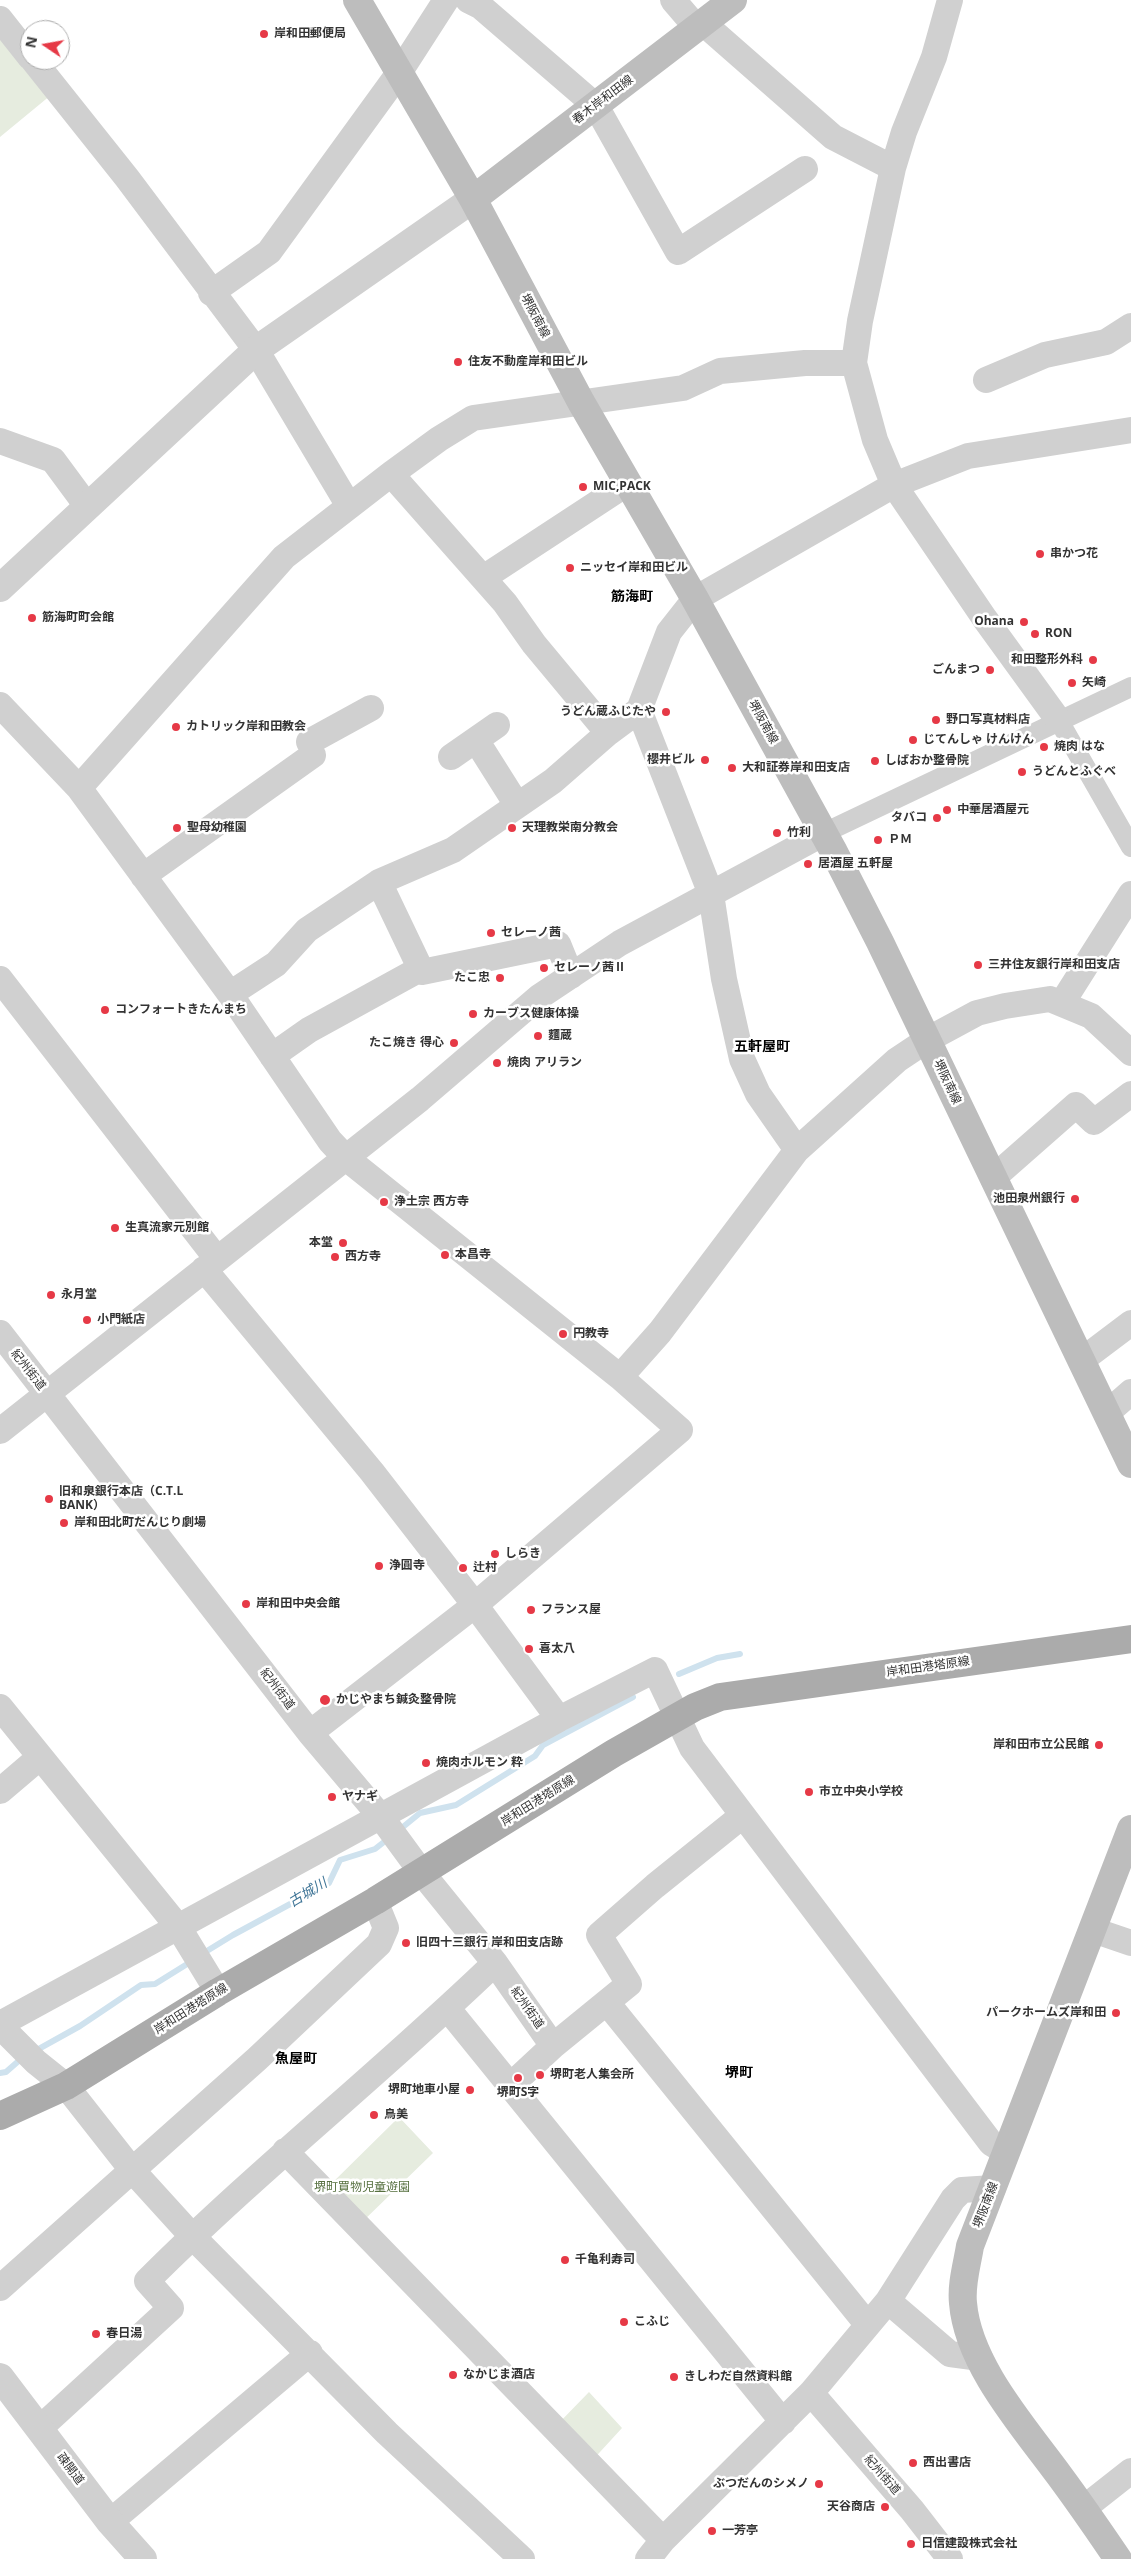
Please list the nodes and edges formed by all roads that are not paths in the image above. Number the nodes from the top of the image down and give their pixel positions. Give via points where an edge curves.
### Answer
1 (357, 0) edge
2 (446, 0) edge
3 (468, 0) edge
4 (673, 0) edge
5 (734, 0) edge
6 (950, 0) edge
7 (0, 19) edge
8 (700, 26) junction
9 (20, 44) edge
10 (41, 70) edge
11 (399, 73) junction
12 (596, 106) junction
13 (894, 168) junction
14 (805, 169) dead end
15 (473, 199) junction
16 (211, 293) junction
17 (1131, 326) edge
18 (256, 350) junction
19 (854, 363) junction
20 (986, 380) dead end
21 (581, 402) junction
22 (1131, 430) edge
23 (0, 441) edge
24 (390, 474) junction
25 (628, 483) junction
26 (894, 485) junction
27 (87, 506) junction
28 (349, 506) junction
29 (483, 578) junction
30 (0, 588) edge
31 (695, 600) junction
32 (1131, 687) edge
33 (0, 705) edge
34 (371, 708) dead end
35 (639, 710) junction
36 (1059, 721) junction
37 (497, 724) dead end
38 (608, 733) junction
39 (476, 740) junction
40 (451, 758) dead end
41 (79, 788) junction
42 (517, 806) junction
43 (824, 833) junction
44 (1131, 848) edge
45 (143, 876) junction
46 (379, 882) junction
47 (711, 894) junction
48 (1131, 894) edge
49 (420, 969) junction
50 (571, 976) junction
51 (0, 979) edge
52 (230, 994) junction
53 (1062, 1003) junction
54 (927, 1040) junction
55 (1131, 1053) edge
56 (272, 1056) junction
57 (1127, 1105) edge
58 (797, 1150) junction
59 (346, 1158) junction
60 (993, 1178) junction
61 (210, 1264) junction
62 (1131, 1324) edge
63 (0, 1333) edge
64 (1082, 1360) junction
65 (620, 1377) junction
66 (1131, 1392) edge
67 (47, 1393) junction
68 (1107, 1413) junction
69 (0, 1431) edge
70 (1131, 1464) edge
71 (475, 1605) junction
72 (1131, 1639) edge
73 (0, 1707) edge
74 (676, 1718) junction
75 (559, 1719) junction
76 (310, 1733) junction
77 (40, 1757) junction
78 (0, 1791) edge
79 (742, 1816) junction
80 (390, 1829) junction
81 (1131, 1830) edge
82 (422, 1873) junction
83 (376, 1901) junction
84 (1094, 1930) junction
85 (1131, 1943) edge
86 (190, 1946) junction
87 (496, 1963) junction
88 (218, 1992) junction
89 (608, 2004) junction
90 (448, 2008) junction
91 (0, 2025) edge
92 (553, 2046) junction
93 (66, 2086) junction
94 (510, 2086) junction
95 (0, 2116) edge
96 (286, 2151) junction
97 (1006, 2152) junction
98 (132, 2170) junction
99 (993, 2188) junction
100 (192, 2236) junction
101 (0, 2288) edge
102 (888, 2301) junction
103 (867, 2324) junction
104 (310, 2353) junction
105 (980, 2358) junction
106 (0, 2377) edge
107 (811, 2393) junction
108 (783, 2422) junction
109 (39, 2429) junction
110 (1131, 2471) edge
111 (1084, 2508) junction
112 (110, 2522) junction
113 (656, 2550) edge
114 (1115, 2558) edge
115 (143, 2559) edge
116 (522, 2559) edge
117 (950, 2559) edge

1 - 11 main road, 堺阪南線
2 - 11 street
3 - 12 street via 480,6
4 - 8 street
5 - 8 main road, 春木岸和田線
6 - 13 street via 934,57 904,132
7 - 9 street
8 - 12 main road, 春木岸和田線
8 - 13 street via 833,137
10 - 16 street via 127,178
11 - 15 main road, 堺阪南線
11 - 16 street via 269,252
12 - 14 street via 678,252
12 - 15 main road, 春木岸和田線
13 - 19 street via 860,321
15 - 18 street
15 - 21 main road, 堺阪南線
16 - 18 street
17 - 20 street via 1106,342 1045,355
18 - 27 street
18 - 28 street
19 - 21 street via 805,363 720,371 683,388
19 - 26 street via 875,440
21 - 24 street via 473,418
21 - 25 main road, 堺阪南線
22 - 26 street via 968,456
23 - 27 street via 53,460
24 - 28 street
24 - 29 street
25 - 29 street
25 - 31 main road, 堺阪南線
26 - 31 street
26 - 36 street
27 - 30 street
28 - 41 street via 284,557
29 - 38 street
31 - 35 street via 669,632
31 - 43 main road, 堺阪南線
32 - 36 street
33 - 41 street
34 - 45 street via 311,749
35 - 38 street
35 - 47 street
36 - 43 street
36 - 44 street
37 - 39 street
38 - 42 street
39 - 40 street
39 - 42 street
41 - 45 street
42 - 46 street via 453,850
43 - 47 street
43 - 54 main road, 堺阪南線
45 - 52 street
46 - 49 street
46 - 52 street via 307,930 276,964
47 - 50 street via 620,943
47 - 58 street via 724,979 742,1059 758,1094
48 - 53 street
49 - 50 street via 422,972 558,944
49 - 56 street via 309,1030
50 - 59 street via 539,997
51 - 61 street
52 - 56 street
53 - 54 street via 1050,999 978,1013
53 - 55 street via 1091,1016
54 - 58 street via 897,1060
54 - 60 main road, 堺阪南線
56 - 59 street via 330,1141
57 - 60 street via 1094,1122 1076,1105
58 - 65 street via 660,1332
59 - 61 street
59 - 65 street
60 - 64 main road, 堺阪南線
61 - 67 street
61 - 71 street
62 - 64 street
63 - 67 street, 紀州街道
64 - 68 main road, 堺阪南線
65 - 71 street via 680,1430
66 - 68 street
67 - 69 street
67 - 76 street, 紀州街道
68 - 70 main road, 堺阪南線
71 - 75 street
71 - 76 street
72 - 74 main road, 岸和田港塔原線 via 720,1697
73 - 77 street
74 - 75 street via 655,1670
74 - 79 street via 692,1748
74 - 82 main road, 岸和田港塔原線
75 - 80 street
76 - 80 street, 紀州街道
77 - 78 street
77 - 86 street
79 - 89 street via 599,1935 629,1984
79 - 97 street via 991,2143
80 - 82 street, 紀州街道
80 - 86 street
81 - 84 main road, 堺阪南線
82 - 83 main road, 岸和田港塔原線
82 - 87 street, 紀州街道
83 - 88 main road, 岸和田港塔原線
83 - 98 street via 386,1928 379,1944
84 - 85 street
84 - 97 main road, 堺阪南線
86 - 88 street
86 - 91 street
87 - 90 street
87 - 92 street, 紀州街道
88 - 93 main road, 岸和田港塔原線
89 - 92 street
89 - 103 street
90 - 94 street
90 - 96 street
91 - 93 street
92 - 94 street
93 - 95 main road, 岸和田港塔原線
93 - 98 street
94 - 108 street
96 - 100 street
96 - 113 street
97 - 99 main road, 堺阪南線
98 - 100 street
98 - 101 street
99 - 102 street via 962,2190 953,2199
99 - 105 main road, 堺阪南線 via 970,2246 965,2274 963,2303
100 - 104 street
100 - 109 street via 147,2281 171,2308
102 - 103 street
102 - 105 street via 950,2354
103 - 107 street
104 - 112 street
104 - 116 street via 387,2433
105 - 111 main road, 堺阪南線 via 1006,2402
106 - 109 street, 疎開道
107 - 108 street
107 - 117 street, 紀州街道
108 - 113 street
109 - 112 street, 疎開道
110 - 111 street
111 - 114 main road, 堺阪南線
112 - 115 street, 疎開道

